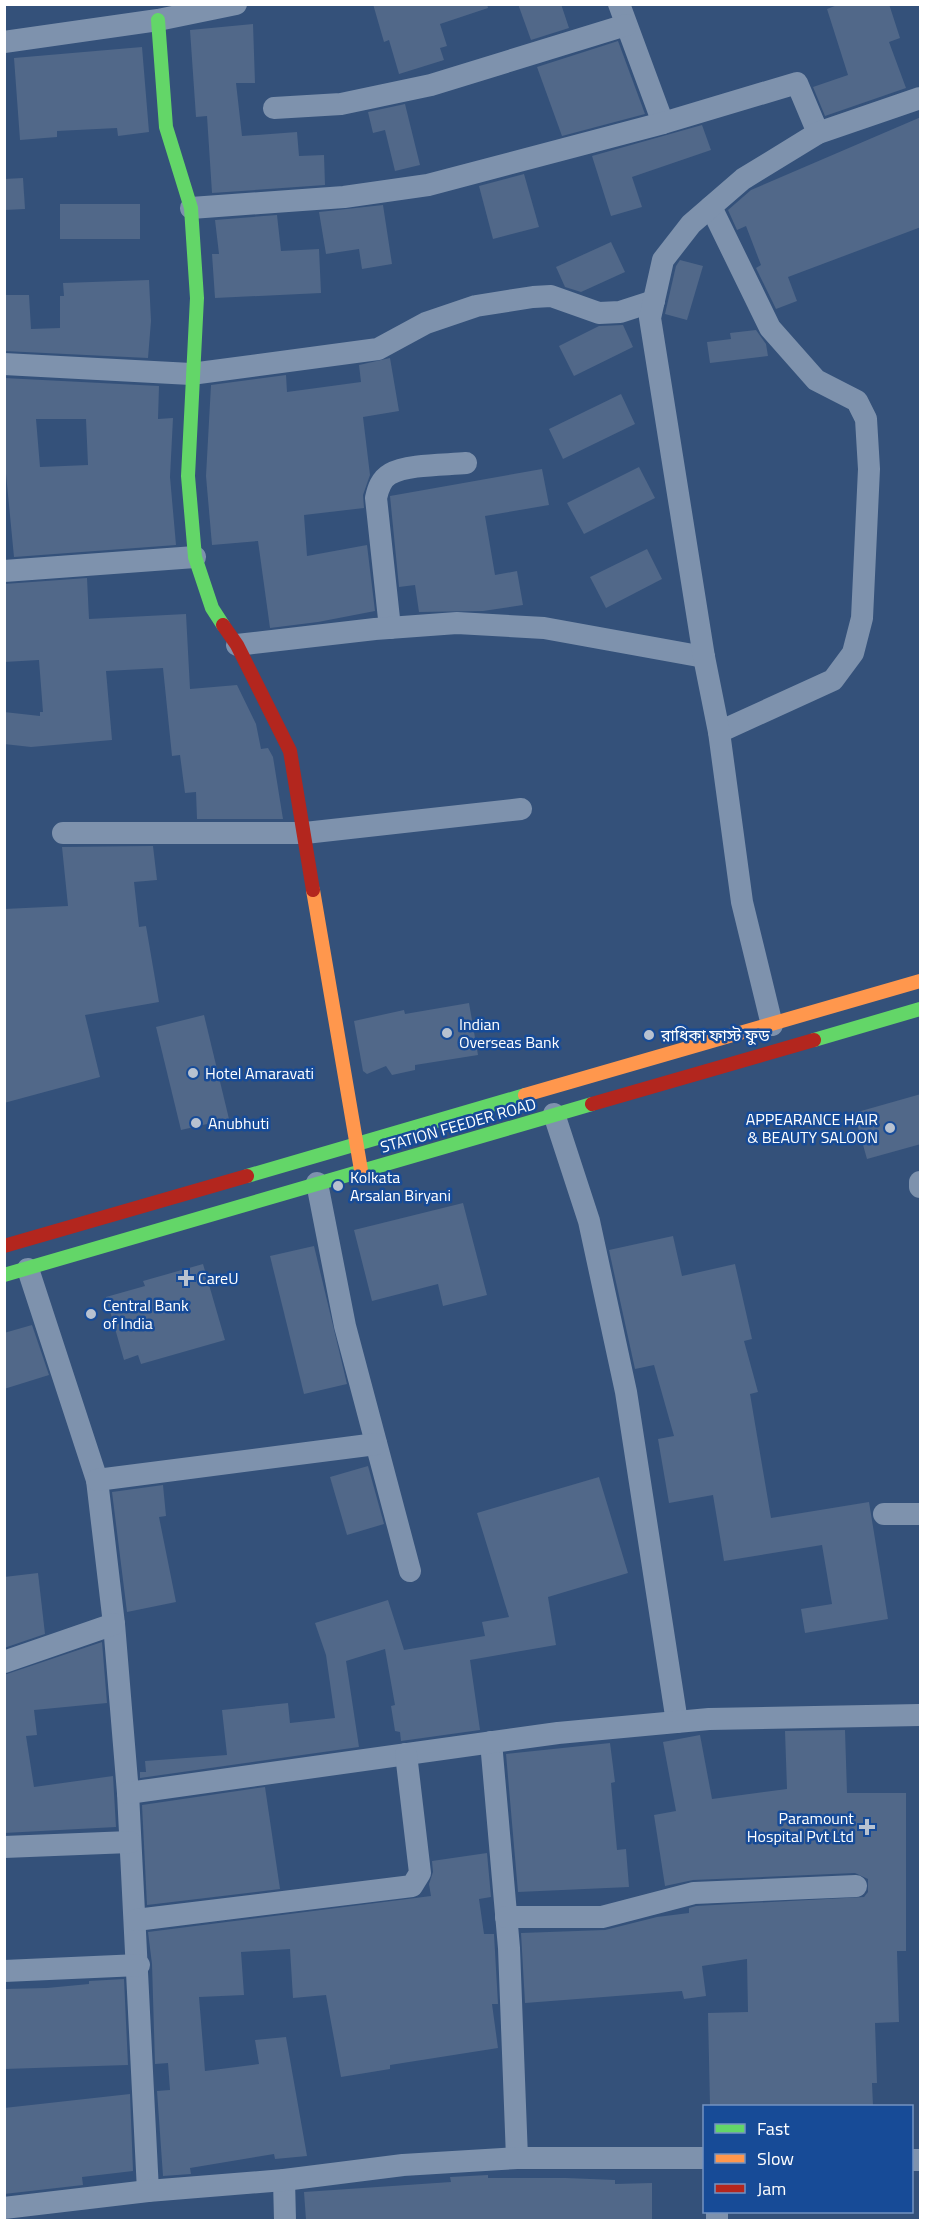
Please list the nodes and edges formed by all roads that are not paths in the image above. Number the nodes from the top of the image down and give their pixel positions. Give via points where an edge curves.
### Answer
1 (236, 4) edge
2 (623, 15) edge
3 (158, 20) junction
4 (4, 42) edge
5 (921, 98) edge
6 (274, 108) dead end
7 (663, 123) junction
8 (818, 133) junction
9 (711, 207) junction
10 (191, 208) junction
11 (654, 301) junction
12 (4, 364) edge
13 (191, 374) junction
14 (466, 463) dead end
15 (195, 557) junction
16 (4, 571) edge
17 (390, 628) junction
18 (237, 645) junction
19 (704, 657) junction
20 (719, 732) junction
21 (521, 808) dead end
22 (305, 832) junction
23 (63, 833) dead end
24 (921, 981) edge
25 (921, 1009) edge
26 (772, 1024) junction
27 (554, 1114) junction
28 (355, 1145) junction
29 (361, 1170) junction
30 (921, 1182) edge
31 (317, 1183) junction
32 (921, 1187) edge
33 (4, 1246) edge
34 (28, 1269) junction
35 (4, 1275) edge
36 (376, 1443) junction
37 (97, 1480) junction
38 (884, 1514) dead end
39 (921, 1514) edge
40 (410, 1571) dead end
41 (114, 1624) junction
42 (4, 1662) edge
43 (921, 1715) edge
44 (677, 1722) junction
45 (490, 1742) junction
46 (406, 1754) junction
47 (128, 1793) junction
48 (130, 1842) junction
49 (4, 1847) edge
50 (856, 1886) dead end
51 (506, 1917) junction
52 (136, 1920) junction
53 (138, 1965) junction
54 (4, 1971) edge
55 (517, 2158) junction
56 (703, 2158) edge
57 (284, 2180) junction
58 (148, 2191) junction
59 (4, 2208) edge
60 (285, 2220) edge

1 - 3 street
2 - 6 street via 431,85 341,104
2 - 7 street
3 - 4 street
3 - 10 street via 165,127
5 - 8 street
7 - 8 street via 797,83
7 - 10 street via 428,184 344,198
8 - 9 street via 743,179
9 - 11 street via 691,224 663,260
9 - 20 street via 770,328 816,380 857,401 866,419 869,469 862,618 853,653 833,680
10 - 13 street via 197,298
11 - 13 street via 620,312 599,313 551,297 533,297 476,306 426,323 378,349
11 - 19 street via 650,318
12 - 13 street
13 - 15 street via 188,476
14 - 17 street via 406,469 389,474 379,484 376,498
15 - 16 street
15 - 18 street via 212,608
17 - 18 street
17 - 19 street via 457,623 544,628
18 - 22 street via 290,751
19 - 20 street
20 - 26 street via 742,902
21 - 22 street
22 - 23 street
22 - 28 street
24 - 26 street, STATION FEEDER ROAD
25 - 27 street, STATION FEEDER ROAD
26 - 28 street, STATION FEEDER ROAD
27 - 29 street, STATION FEEDER ROAD
27 - 44 street via 589,1221 626,1392
28 - 29 street
28 - 33 street, STATION FEEDER ROAD
29 - 31 street, STATION FEEDER ROAD
30 - 32 street
31 - 34 street, STATION FEEDER ROAD
31 - 36 street via 345,1326
34 - 35 street, STATION FEEDER ROAD
34 - 37 street
36 - 37 street
36 - 40 street
37 - 41 street
38 - 39 street
41 - 42 street
41 - 47 street
43 - 44 street
44 - 45 street
45 - 46 street
45 - 51 street
46 - 47 street
46 - 52 street via 420,1873 412,1886
47 - 48 street
48 - 49 street
48 - 52 street
50 - 51 street via 694,1893 602,1917
51 - 55 street
52 - 53 street
53 - 54 street
53 - 58 street
55 - 56 street
55 - 57 street via 403,2165
57 - 58 street
57 - 60 street
58 - 59 street

